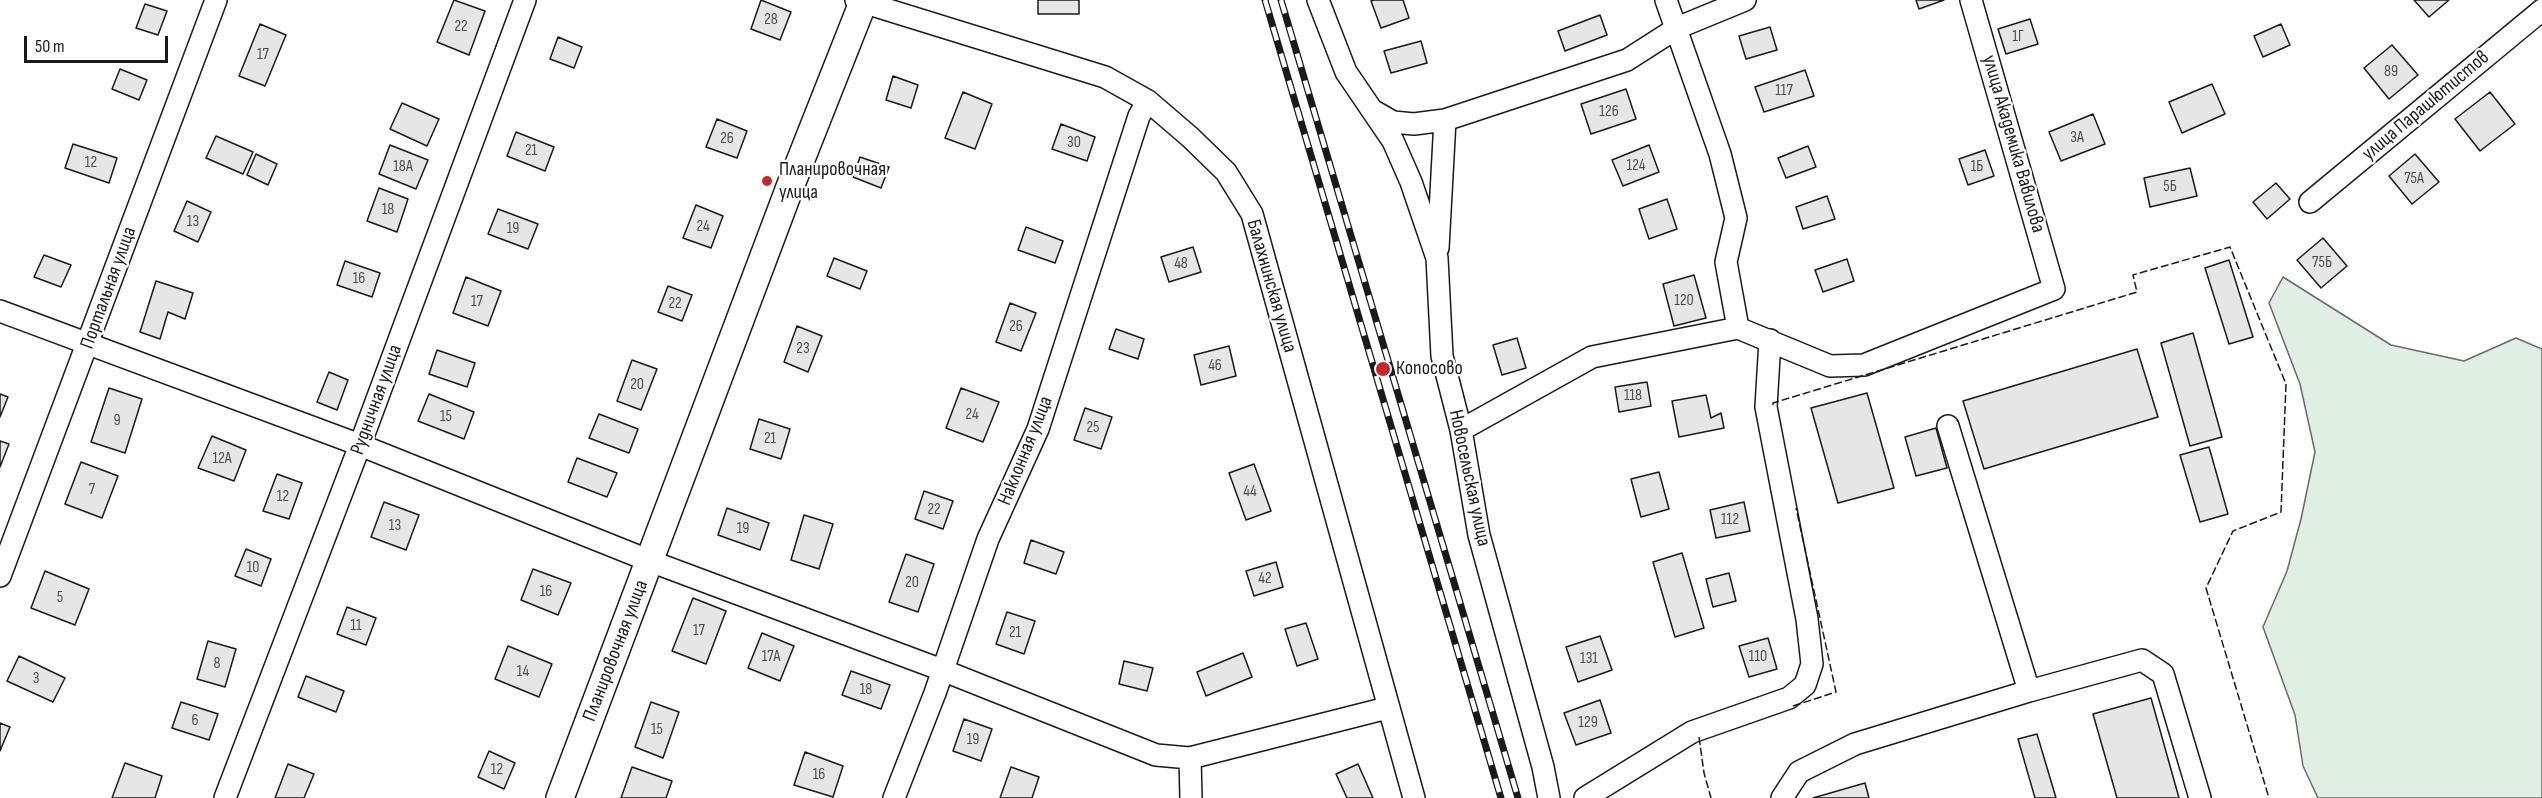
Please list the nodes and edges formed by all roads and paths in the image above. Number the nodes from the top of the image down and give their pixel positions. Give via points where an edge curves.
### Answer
1 (216, 0) edge
2 (525, 0) edge
3 (1318, 0) edge
4 (1666, 0) edge
5 (1745, 0) edge
6 (1971, 0) edge
7 (861, 1) edge
8 (2542, 10) edge
9 (1677, 28) junction
10 (1148, 101) junction
11 (1370, 109) junction
12 (1445, 120) junction
13 (2310, 202) dead end
14 (1437, 258) junction
15 (0, 311) edge
16 (1738, 328) junction
17 (1770, 340) junction
18 (87, 346) junction
19 (1948, 426) dead end
20 (1461, 430) junction
21 (360, 445) junction
22 (650, 561) junction
23 (0, 576) edge
24 (942, 670) junction
25 (2029, 691) junction
26 (1387, 708) junction
27 (1190, 758) junction
28 (225, 798) edge
29 (560, 798) edge
30 (894, 798) edge
31 (1191, 798) edge
32 (1413, 798) edge
33 (1549, 798) edge
34 (1585, 798) edge
35 (1782, 798) edge
36 (2200, 798) edge

1 - 18 street, Портальная улица
2 - 21 street, Рудничная улица
3 - 11 street, Новосельская улица via 1346,72
4 - 9 street
5 - 9 street
6 - 17 street, улица Академика Вавилова via 2054,289 1864,365 1830,366
7 - 10 street, Балахнинская улица via 1105,77
7 - 22 main road, Планировочная улица
8 - 13 street, улица Парашютистов
9 - 12 street via 1627,60
9 - 16 street via 1720,154 1736,218 1726,262
10 - 24 street, Наклонная улица via 1139,116 1038,429 988,539
10 - 26 street, Балахнинская улица via 1226,172 1252,214
11 - 12 street via 1393,122
11 - 14 street, Новосельская улица via 1393,141
12 - 14 street
14 - 20 street, Новосельская улица via 1442,356
15 - 18 street
16 - 17 street
16 - 20 street via 1592,357
17 - 34 street via 1766,407 1807,619 1812,664 1805,686 1789,698 1692,732
18 - 21 street
18 - 23 street, Портальная улица
19 - 25 street
20 - 33 street, Новосельская улица via 1479,536
21 - 22 street
21 - 28 street, Рудничная улица
22 - 24 street
22 - 29 main road, Планировочная улица
24 - 27 street via 1156,755
24 - 30 street, Наклонная улица
25 - 35 street via 1856,744 1799,772
25 - 36 street via 2142,660 2163,674
26 - 27 street
26 - 32 street, Балахнинская улица
27 - 31 street

